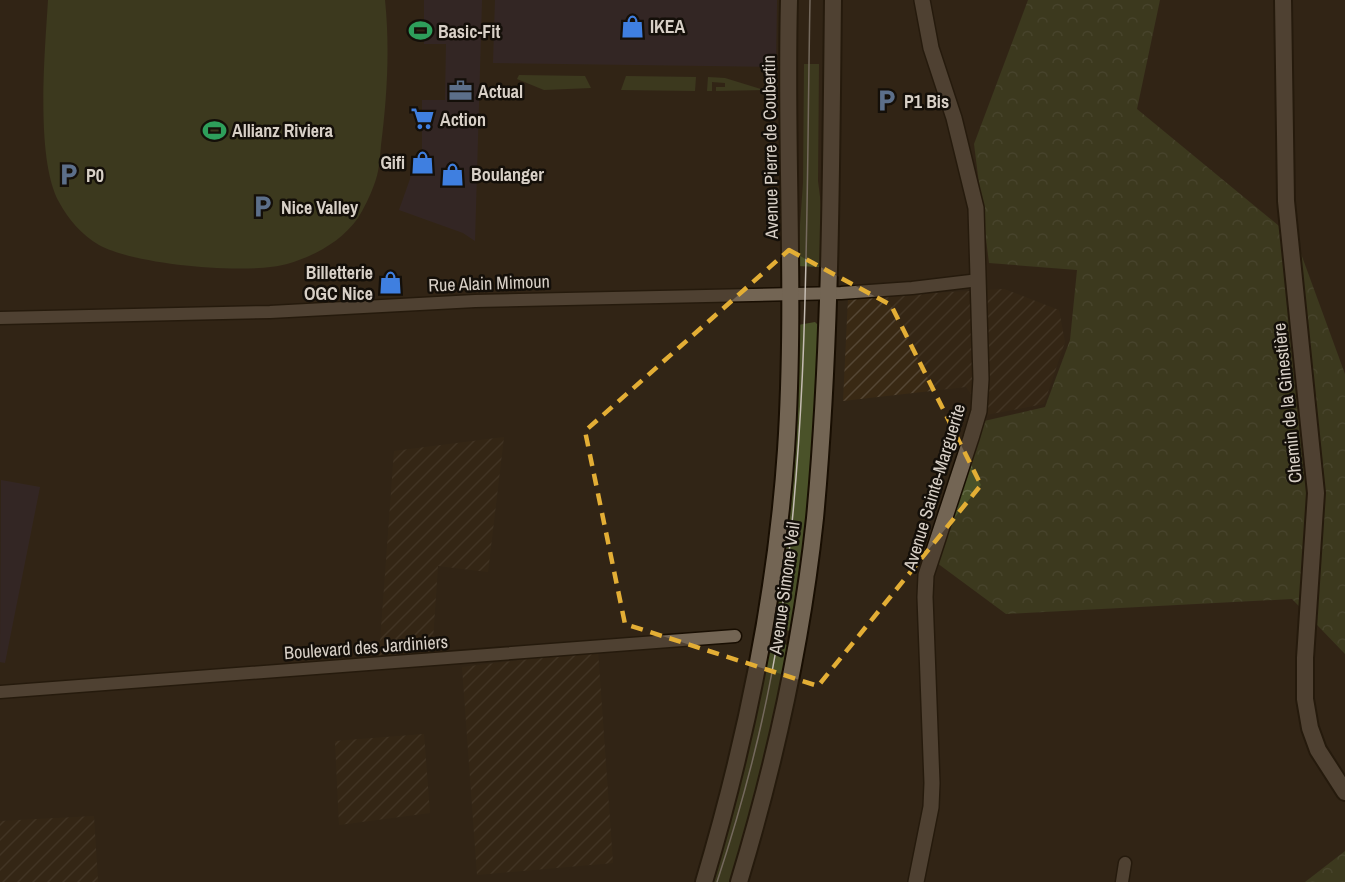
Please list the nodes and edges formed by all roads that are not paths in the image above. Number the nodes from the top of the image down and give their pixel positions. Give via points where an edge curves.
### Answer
1 (789, 0) edge
2 (833, 0) edge
3 (922, 0) edge
4 (1283, 0) edge
5 (979, 280) junction
6 (826, 293) junction
7 (791, 294) junction
8 (0, 318) edge
9 (735, 636) dead end
10 (0, 692) edge
11 (1345, 792) edge
12 (1125, 863) dead end
13 (704, 882) edge
14 (739, 882) edge
15 (916, 882) edge
16 (1122, 882) edge

1 - 7 main road, Avenue Pierre de Coubertin
2 - 6 main road via 831,220
3 - 5 street, Avenue Sainte-Marguerite via 931,48 972,184
4 - 11 main road, Chemin de la Ginestière via 1286,201 1316,493 1305,699 1318,750
5 - 6 street, Rue Alain Mimoun
5 - 15 street, Avenue Sainte-Marguerite via 979,411 926,575 932,783
6 - 7 street, Rue Alain Mimoun
6 - 14 main road, Avenue Simone Veil via 814,519 798,636 772,766
7 - 8 street, Rue Alain Mimoun
7 - 13 main road, Avenue Simone Veil via 786,450 764,637 738,758
9 - 10 street, Boulevard des Jardiniers
12 - 16 street

